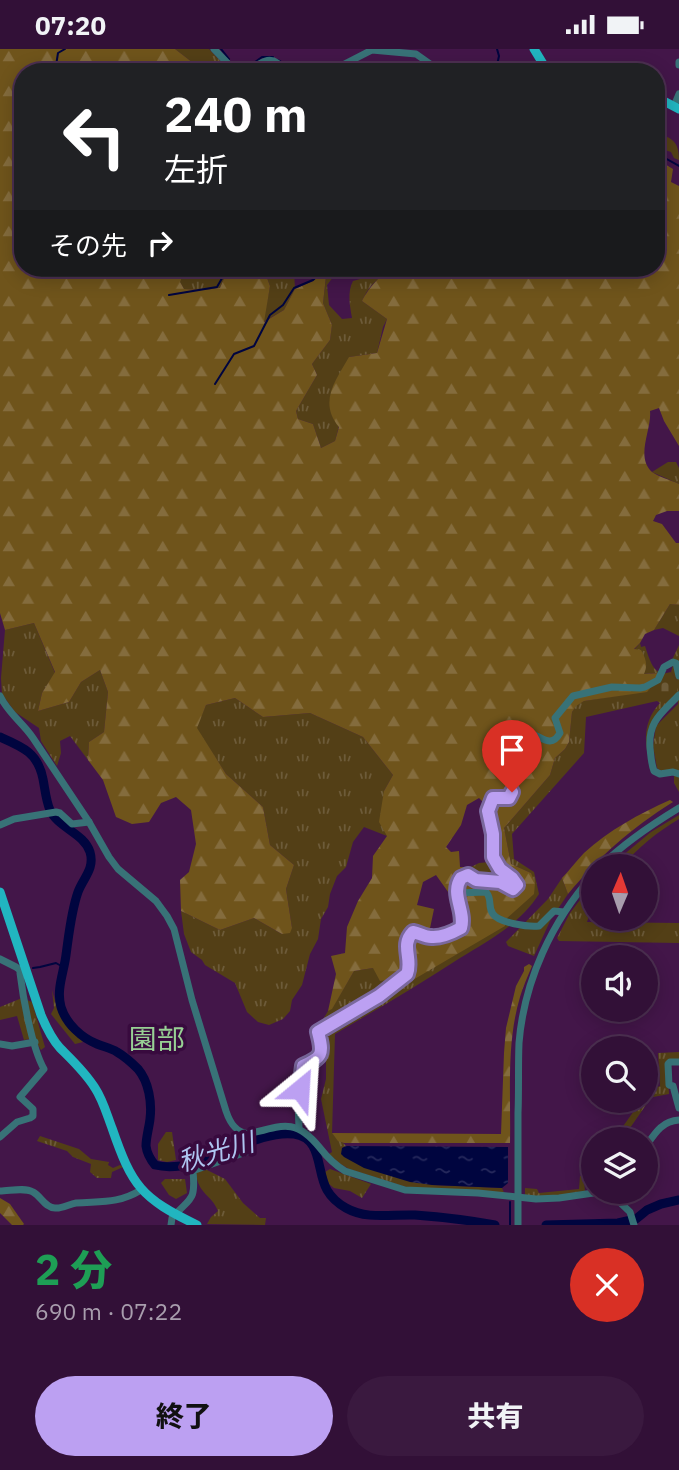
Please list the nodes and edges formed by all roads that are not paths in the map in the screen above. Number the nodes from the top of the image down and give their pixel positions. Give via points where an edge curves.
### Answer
1 (214, 49) edge
2 (227, 63) edge
3 (259, 63) edge
4 (278, 63) edge
5 (347, 63) edge
6 (429, 63) edge
7 (679, 95) edge
8 (676, 108) edge
9 (679, 676) edge
10 (679, 695) edge
11 (0, 696) edge
12 (679, 774) edge
13 (679, 808) edge
14 (89, 822) junction
15 (0, 825) edge
16 (614, 854) edge
17 (581, 890) edge
18 (0, 892) edge
19 (457, 893) junction
20 (564, 912) junction
21 (0, 959) edge
22 (23, 970) junction
23 (35, 1042) junction
24 (0, 1044) edge
25 (679, 1062) edge
26 (676, 1086) edge
27 (679, 1108) edge
28 (679, 1120) edge
29 (299, 1128) junction
30 (658, 1131) edge
31 (245, 1136) junction
32 (0, 1137) edge
33 (141, 1190) junction
34 (0, 1191) edge
35 (581, 1195) edge
36 (518, 1198) junction
37 (622, 1204) edge
38 (518, 1221) edge
39 (171, 1222) edge
40 (197, 1225) edge
41 (634, 1225) edge

1 - 2 street
3 - 4 street
5 - 6 street via 372,50 416,54
7 - 8 street
9 - 19 street via 673,662 645,687 577,694 555,718 559,733 555,740 524,733 520,770 511,796 493,798 488,811 495,863 517,885 511,889 468,875 457,884
10 - 12 street via 655,721 649,740 654,771
11 - 14 street
13 - 16 street
14 - 15 street via 72,824 56,812
14 - 31 street via 118,869 156,901 174,929 226,1111 232,1125
17 - 20 street
18 - 22 main road
19 - 20 street via 486,892 493,915 510,922 539,926 554,911
19 - 29 street via 461,928 432,937 413,932 407,943 409,969 402,979 318,1032 320,1056 302,1069
20 - 36 street via 539,962 522,1022
21 - 22 street
22 - 23 street
22 - 33 main road via 49,1033 100,1095 125,1166
23 - 24 street
23 - 32 street via 44,1069 20,1097 34,1113
25 - 26 street via 668,1064 670,1085
26 - 27 street
28 - 30 street
29 - 31 street via 285,1126
29 - 36 street via 336,1165 364,1178 405,1190
31 - 39 street via 249,1151 193,1171 193,1195
33 - 34 street via 105,1203 53,1208 29,1190
33 - 39 main road
35 - 36 street
36 - 38 street
37 - 41 street
39 - 40 main road

